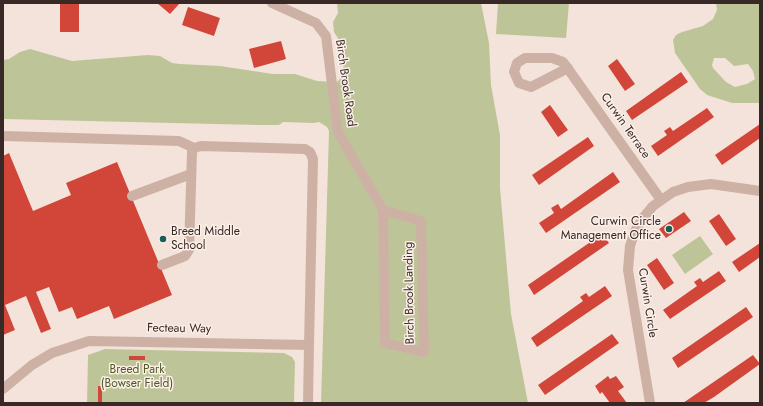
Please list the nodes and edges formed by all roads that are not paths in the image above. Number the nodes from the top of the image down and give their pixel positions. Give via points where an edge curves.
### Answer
1 (272, 3) edge
2 (568, 68) junction
3 (3, 136) edge
4 (194, 148) junction
5 (191, 174) junction
6 (760, 191) edge
7 (132, 196) dead end
8 (661, 200) junction
9 (383, 210) junction
10 (162, 265) dead end
11 (309, 345) junction
12 (3, 389) edge
13 (308, 403) edge
14 (650, 403) edge

1 - 9 street, Birch Brook Road via 316,23 326,36 338,132
2 - 2 street, Curwin Terrace via 557,59 528,57 519,61 514,72 519,83 530,87
2 - 8 street, Curwin Terrace
3 - 4 street via 179,141
4 - 5 street
4 - 11 street via 302,148 311,154 313,159
5 - 7 street
5 - 10 street via 189,250 185,256
6 - 8 street, Curwin Circle via 704,184 680,189
8 - 14 street, Curwin Circle via 643,218 635,231 628,262
9 - 9 street, Birch Brook Landing via 385,343 424,352 421,221
11 - 12 street, Fecteau Way via 90,341 52,354 32,365
11 - 13 street

